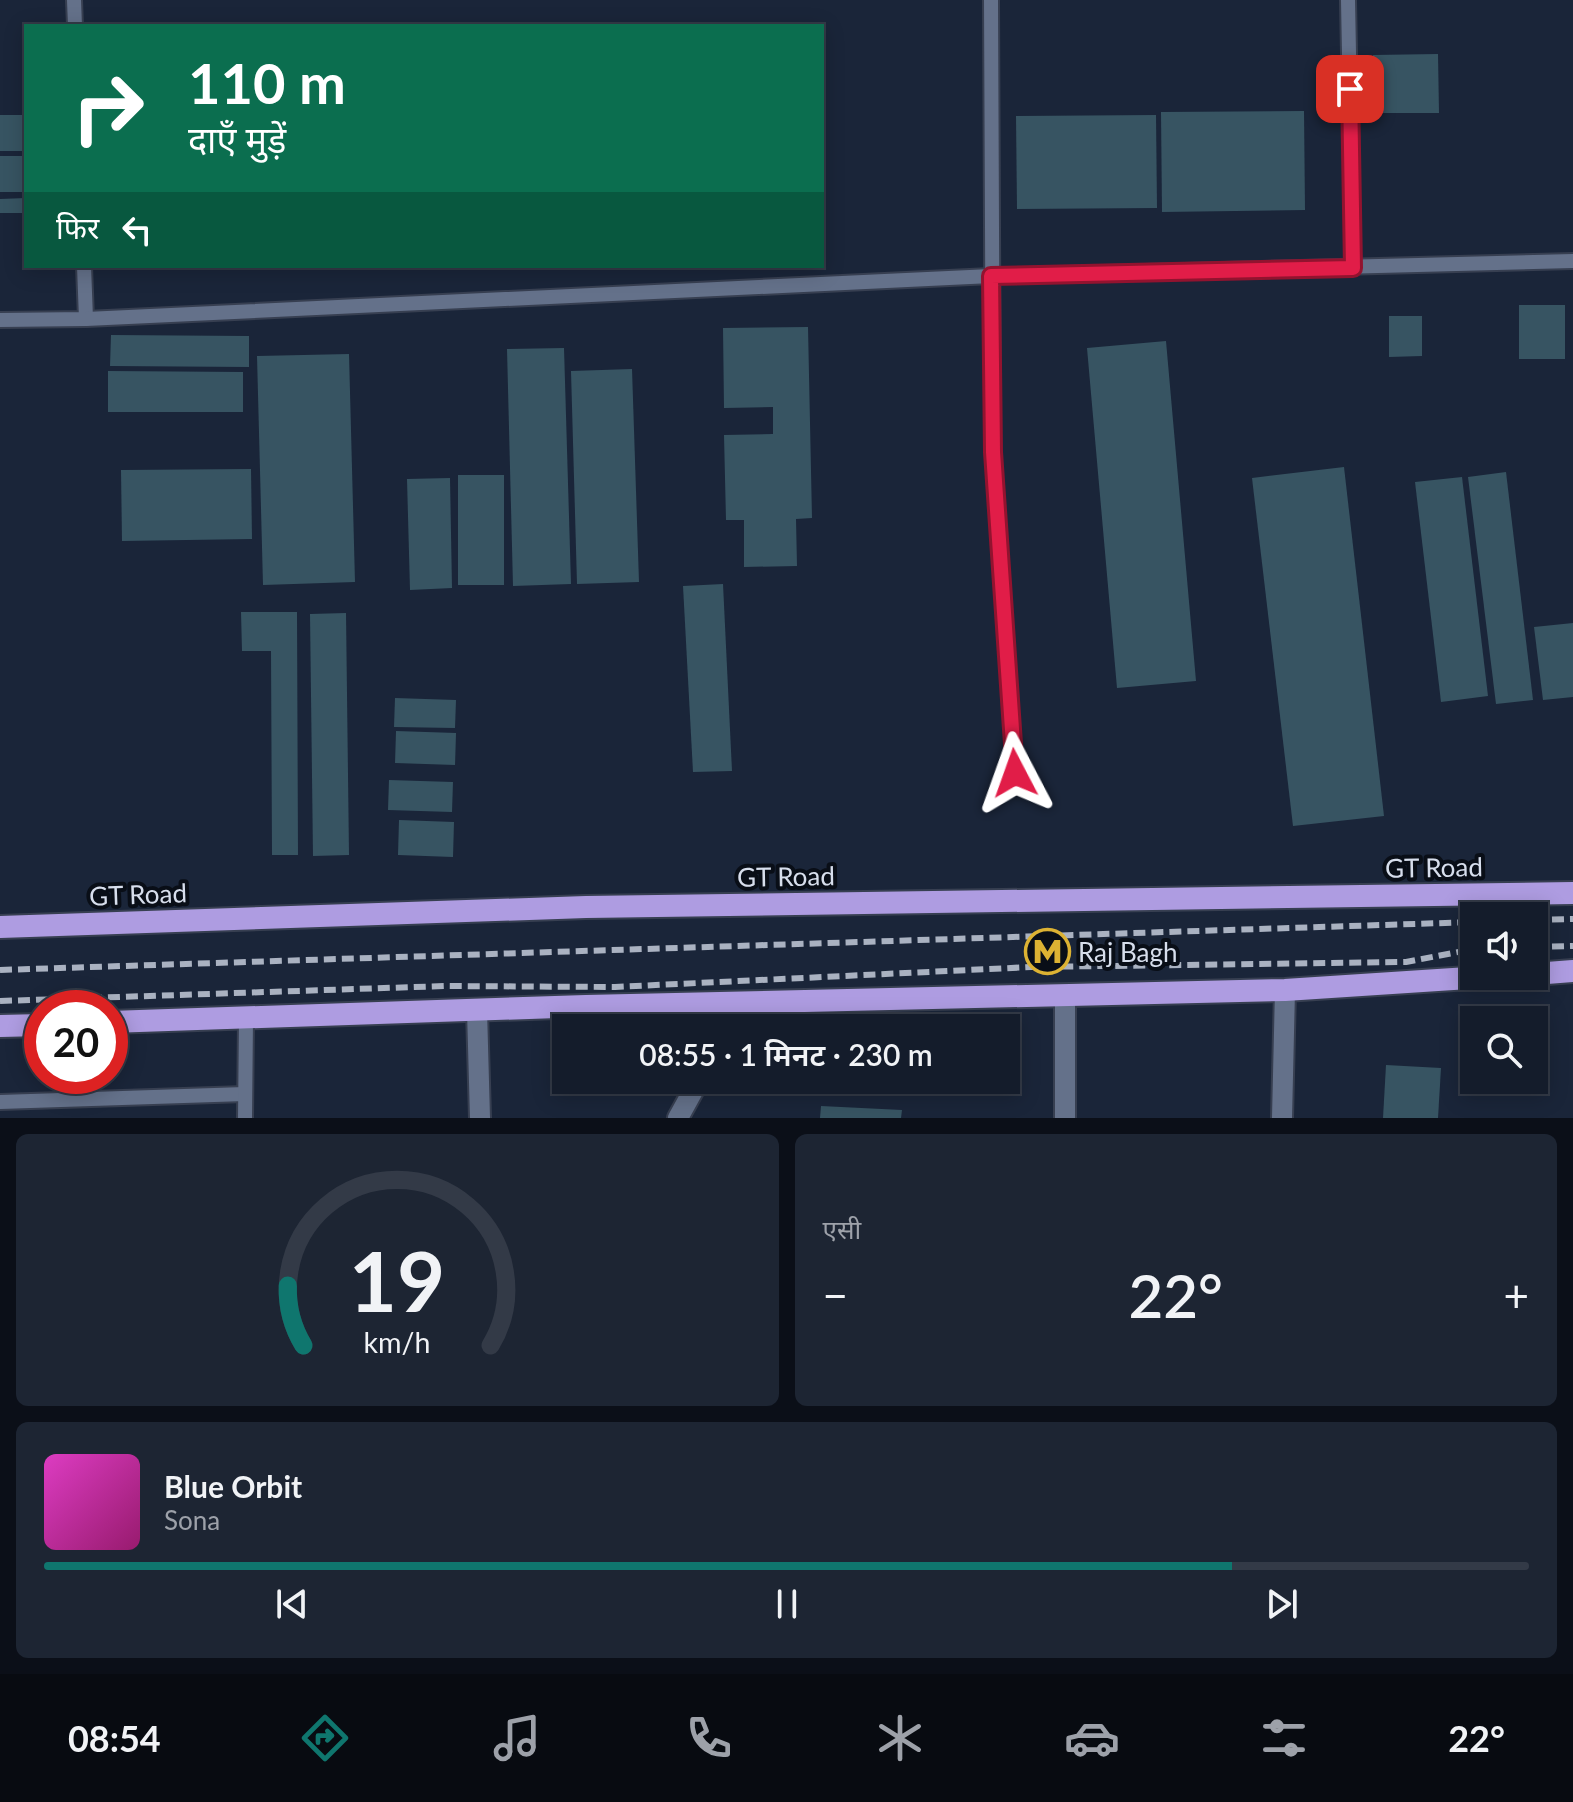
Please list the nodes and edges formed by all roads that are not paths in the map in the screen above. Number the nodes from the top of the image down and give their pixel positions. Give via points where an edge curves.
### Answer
1 (74, 0) edge
2 (991, 0) edge
3 (1348, 0) edge
4 (75, 24) edge
5 (1573, 261) edge
6 (84, 268) edge
7 (1353, 268) junction
8 (991, 276) junction
9 (86, 319) junction
10 (0, 320) edge
11 (1015, 773) dead end
12 (1573, 893) edge
13 (0, 927) edge
14 (1573, 971) edge
15 (1548, 973) edge
16 (1460, 979) edge
17 (1285, 990) junction
18 (1065, 995) junction
19 (716, 1003) junction
20 (477, 1010) junction
21 (716, 1014) edge
22 (246, 1018) junction
23 (128, 1021) edge
24 (24, 1025) edge
25 (0, 1026) edge
26 (245, 1094) junction
27 (691, 1094) edge
28 (0, 1102) edge
29 (245, 1118) edge
30 (480, 1118) edge
31 (678, 1118) edge
32 (1065, 1118) edge
33 (1282, 1118) edge

1 - 4 lane
2 - 8 lane
3 - 7 lane
5 - 7 lane
6 - 9 lane
7 - 8 lane
8 - 9 lane
8 - 11 lane via 993,452
9 - 10 lane
12 - 13 highway, GT Road via 586,907
14 - 15 highway
16 - 17 highway
17 - 18 highway
17 - 33 street
18 - 19 highway
18 - 32 street
19 - 20 highway
19 - 21 street
20 - 22 highway
20 - 30 street
22 - 23 highway
22 - 26 lane
24 - 25 highway
26 - 28 lane
26 - 29 lane
27 - 31 street

